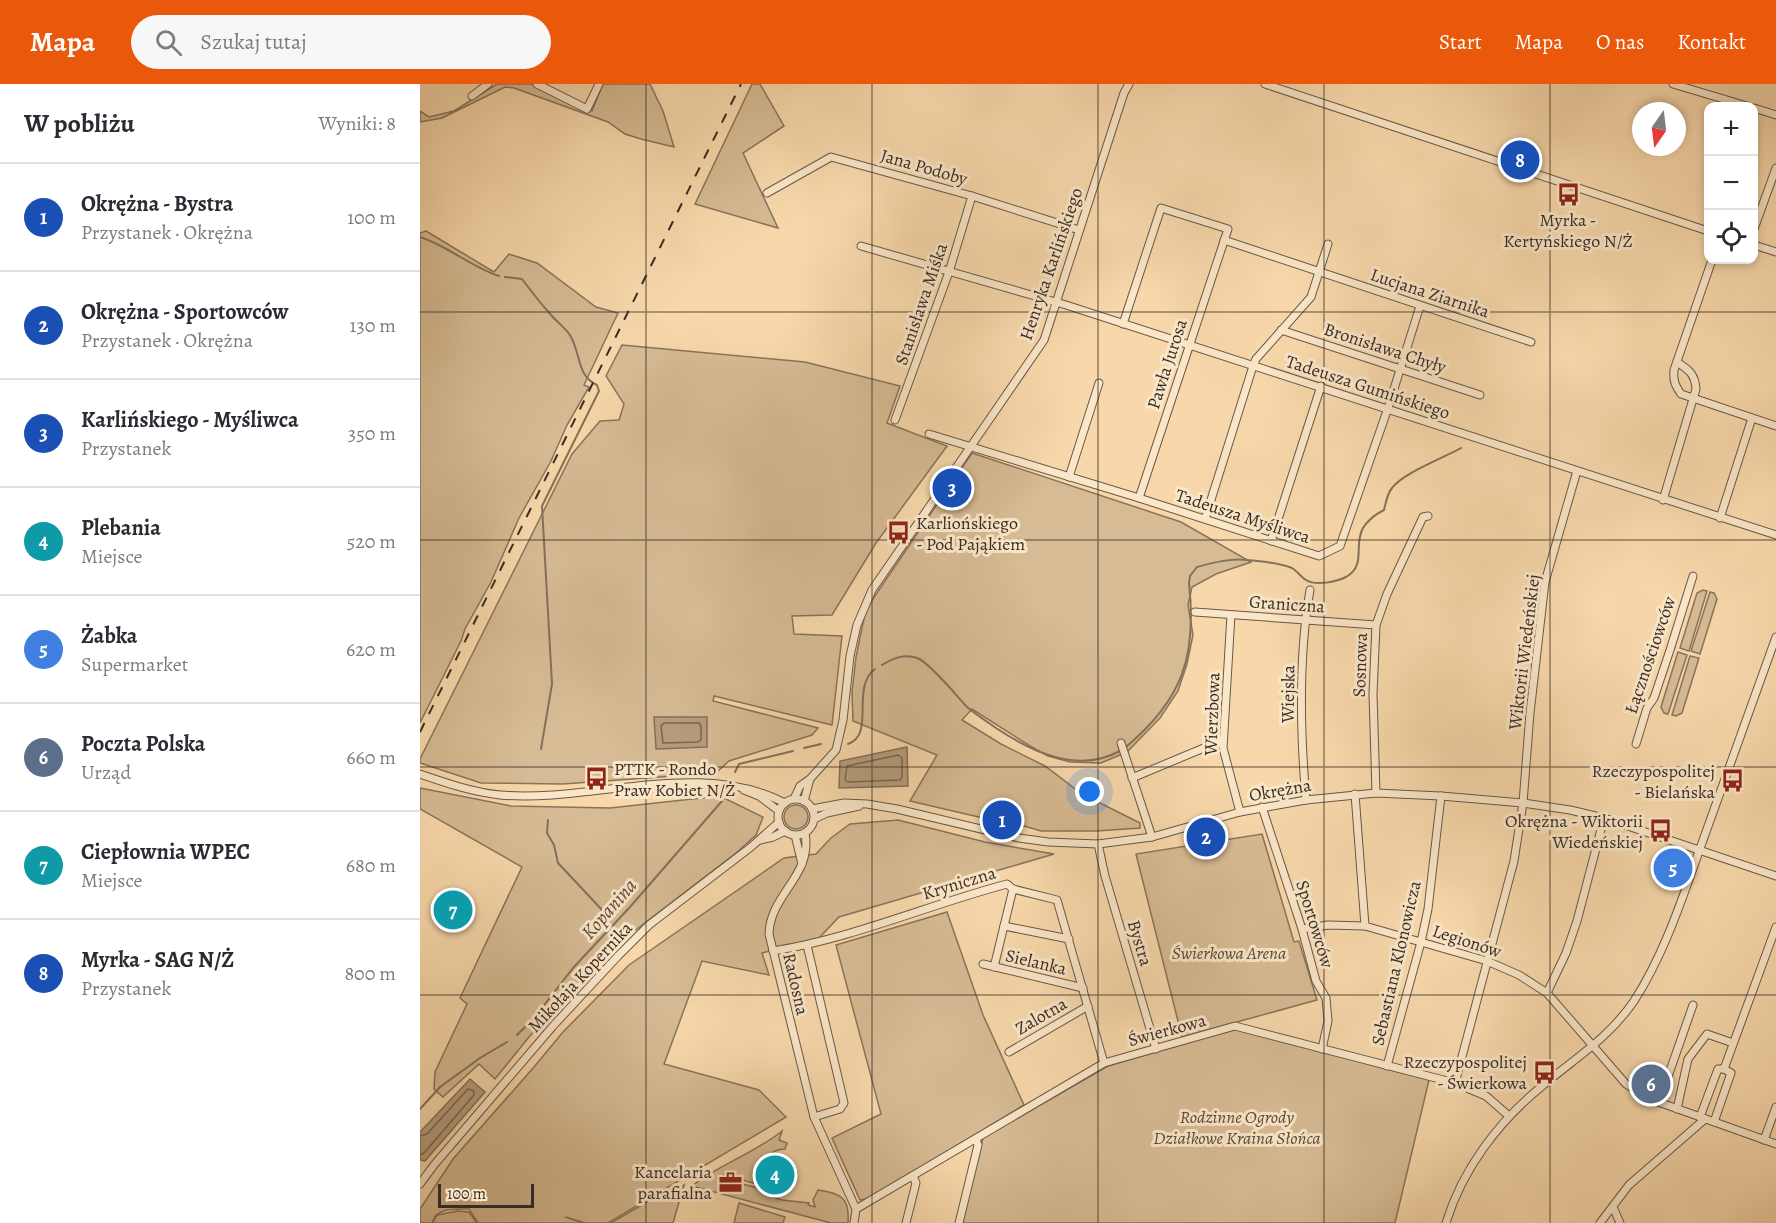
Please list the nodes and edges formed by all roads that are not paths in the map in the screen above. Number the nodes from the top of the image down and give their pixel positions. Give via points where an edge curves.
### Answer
1 (488, 84) edge
2 (537, 84) edge
3 (599, 84) edge
4 (1124, 84) edge
5 (1129, 84) edge
6 (1265, 84) edge
7 (1673, 84) edge
8 (1124, 93) junction
9 (472, 96) dead end
10 (1734, 102) edge
11 (1758, 109) edge
12 (1776, 115) edge
13 (1776, 168) edge
14 (767, 193) dead end
15 (972, 196) junction
16 (1758, 218) edge
17 (1079, 230) junction
18 (1704, 230) edge
19 (1224, 240) junction
20 (1328, 244) dead end
21 (861, 246) dead end
22 (1758, 246) edge
23 (1776, 252) edge
24 (1711, 264) edge
25 (949, 272) junction
26 (1319, 272) junction
27 (1056, 302) junction
28 (1420, 306) junction
29 (1124, 324) junction
30 (1281, 330) junction
31 (1531, 342) dead end
32 (1188, 346) junction
33 (1677, 362) junction
34 (1253, 366) junction
35 (1401, 369) junction
36 (1099, 383) dead end
37 (1321, 386) junction
38 (1480, 395) dead end
39 (1694, 398) junction
40 (1388, 408) junction
41 (1752, 418) junction
42 (895, 420) dead end
43 (1776, 426) edge
44 (929, 434) dead end
45 (971, 445) junction
46 (1577, 471) junction
47 (1069, 477) junction
48 (1139, 498) junction
49 (1663, 500) junction
50 (1428, 516) dead end
51 (1720, 518) junction
52 (1205, 519) junction
53 (1776, 535) edge
54 (1270, 541) junction
55 (1693, 576) dead end
56 (1310, 590) dead end
57 (1195, 612) dead end
58 (1231, 615) junction
59 (1305, 620) junction
60 (1376, 625) junction
61 (1776, 637) edge
62 (1223, 741) junction
63 (1121, 743) dead end
64 (1636, 744) dead end
65 (421, 775) edge
66 (1132, 778) junction
67 (810, 779) junction
68 (736, 786) junction
69 (1376, 793) junction
70 (1354, 794) junction
71 (1441, 795) junction
72 (794, 799) junction
73 (1306, 800) junction
74 (804, 801) junction
75 (785, 803) junction
76 (1523, 803) junction
77 (867, 804) junction
78 (1263, 807) junction
79 (812, 809) junction
80 (779, 811) junction
81 (1240, 812) junction
82 (1604, 818) junction
83 (814, 819) junction
84 (779, 822) junction
85 (785, 831) junction
86 (805, 832) junction
87 (795, 835) junction
88 (1152, 837) junction
89 (760, 840) junction
90 (1098, 844) junction
91 (1700, 850) junction
92 (802, 864) junction
93 (1776, 876) edge
94 (1013, 889) junction
95 (1004, 926) junction
96 (1365, 926) junction
97 (1776, 927) edge
98 (1302, 929) junction
99 (1069, 939) junction
100 (1421, 942) junction
101 (807, 945) junction
102 (773, 951) junction
103 (1487, 961) junction
104 (982, 964) dead end
105 (994, 967) junction
106 (1083, 988) junction
107 (1547, 993) junction
108 (1694, 1005) dead end
109 (1088, 1006) junction
110 (1733, 1043) junction
111 (1593, 1047) junction
112 (1156, 1049) junction
113 (1322, 1050) junction
114 (1009, 1052) dead end
115 (1104, 1063) junction
116 (1387, 1066) junction
117 (1724, 1069) junction
118 (1455, 1083) junction
119 (1659, 1102) junction
120 (1776, 1107) edge
121 (1677, 1109) junction
122 (1509, 1116) junction
123 (814, 1117) junction
124 (1703, 1118) junction
125 (1714, 1122) junction
126 (976, 1139) junction
127 (1764, 1140) junction
128 (1776, 1144) edge
129 (913, 1176) junction
130 (420, 1184) edge
131 (1613, 1207) junction
132 (856, 1209) junction
133 (854, 1223) edge
134 (906, 1223) edge
135 (959, 1223) edge
136 (1446, 1223) edge
137 (1600, 1223) edge
138 (1620, 1223) edge

1 - 9 street
2 - 3 street via 587,109
4 - 8 street, Henryka Karlińskiego
5 - 8 street, Henryka Karlińskiego
6 - 18 street
7 - 10 street
8 - 17 street, Henryka Karlińskiego
11 - 12 street
13 - 16 street
14 - 15 street, Jana Podoby via 831,157
15 - 17 street, Jana Podoby
15 - 25 street, Stanisława Miśka
17 - 27 street, Henryka Karlińskiego
19 - 26 street, Lucjana Ziarnika
19 - 29 street via 1228,229 1161,208
19 - 32 street, Pawła Jurosa
20 - 26 street
21 - 25 street, Tadeusza Gumińskiego
22 - 23 street
24 - 33 street
25 - 27 street, Tadeusza Gumińskiego
25 - 42 street, Stanisława Miśka
26 - 28 street, Lucjana Ziarnika
26 - 30 street via 1306,305
27 - 29 street, Tadeusza Gumińskiego
27 - 45 street, Henryka Karlińskiego via 1040,347
28 - 31 street, Lucjana Ziarnika
28 - 35 street, Tadeusza Myśliwca
29 - 32 street, Tadeusza Gumińskiego
30 - 34 street
30 - 35 street, Bronisława Chyły
32 - 34 street, Tadeusza Gumińskiego
32 - 48 street, Pawła Jurosa
33 - 39 street via 1690,370 1695,380
33 - 39 street via 1675,386 1681,394
34 - 37 street, Tadeusza Gumińskiego
34 - 52 street
35 - 38 street, Bronisława Chyły
35 - 40 street, Tadeusza Myśliwca
36 - 47 street
37 - 40 street, Tadeusza Gumińskiego
37 - 54 street
39 - 41 street
39 - 49 street
40 - 46 street, Tadeusza Gumińskiego
40 - 54 street, Tadeusza Myśliwca via 1340,546 1319,556
41 - 43 street
41 - 51 street
44 - 45 street, Tadeusza Myśliwca
45 - 47 street, Tadeusza Myśliwca
45 - 67 street, Henryka Karlińskiego via 872,590 857,625 850,656 836,750
46 - 49 street, Tadeusza Gumińskiego
46 - 76 street, Wiktorii Wiedeńskiej via 1545,582
47 - 48 street, Tadeusza Myśliwca
48 - 52 street, Tadeusza Myśliwca
49 - 51 street, Tadeusza Gumińskiego
50 - 60 street, Sosnowa via 1423,517
51 - 53 street, Tadeusza Gumińskiego
52 - 54 street, Tadeusza Myśliwca
55 - 64 street, Łącznościowców
56 - 59 street, Wiejska
57 - 58 street, Graniczna
58 - 59 street, Graniczna
58 - 62 street, Wierzbowa
59 - 60 street, Graniczna
59 - 73 street, Wiejska via 1302,690
60 - 69 street, Sosnowa
61 - 91 street
62 - 66 street
62 - 81 street, Wierzbowa
63 - 66 street
65 - 68 street via 501,795 708,783
66 - 88 street
67 - 72 street, Henryka Karlińskiego via 800,786
67 - 74 street, Henryka Karlińskiego
68 - 75 street
68 - 80 street
69 - 70 street, Okrężna
69 - 71 street, Okrężna
70 - 73 street, Okrężna
70 - 96 street
71 - 76 street, Okrężna
71 - 100 street, Sebastiana Klonowicza
72 - 74 street
72 - 75 street
73 - 78 street, Okrężna
74 - 79 street
75 - 80 street
76 - 82 street, Okrężna
76 - 103 street, Wiktorii Wiedeńskiej via 1514,861
77 - 79 street, Okrężna via 844,802
77 - 83 street, Okrężna
77 - 90 street, Okrężna via 1019,838
78 - 81 street, Okrężna
78 - 98 street, Sportowców
79 - 83 street
80 - 84 street
81 - 88 street, Okrężna
82 - 91 street, Okrężna
82 - 107 street via 1577,921
83 - 86 street
84 - 85 street
84 - 89 street, Mikołaja Kopernika
85 - 87 street
85 - 89 street, Mikołaja Kopernika
86 - 87 street
86 - 92 street, Radosna via 807,850
87 - 92 street
88 - 90 street, Okrężna
89 - 130 street, Mikołaja Kopernika via 657,919 618,956
90 - 112 street, Bystra
91 - 93 street, Okrężna
91 - 111 street via 1648,975 1617,1024
92 - 102 street, Radosna via 774,912 769,934
94 - 95 street
94 - 99 street, Kryniczna via 1057,900
94 - 101 street, Kryniczna via 1008,884 965,895 887,923
95 - 99 street
95 - 105 street
96 - 98 street, Legionów
96 - 100 street, Legionów
97 - 110 street
98 - 113 street, Sportowców via 1328,1008
99 - 106 street, Kryniczna
100 - 103 street, Legionów
100 - 116 street, Sebastiana Klonowicza
101 - 102 street, Kryniczna
101 - 123 street, Radosna via 844,1103 840,1109
102 - 123 street, Radosna
103 - 107 street, Legionów via 1520,975
103 - 118 street, Wiktorii Wiedeńskiej
104 - 105 street, Sielanka
105 - 106 street, Sielanka
106 - 109 street, Kryniczna
107 - 111 street, Legionów
108 - 119 street
109 - 114 street, Zalotna
109 - 115 street, Kryniczna
110 - 117 street
110 - 121 street via 1707,1034 1688,1059
111 - 119 street, Legionów via 1626,1084
111 - 122 street
112 - 113 street, Świerkowa via 1235,1026
112 - 115 street, Świerkowa
113 - 116 street, Świerkowa
115 - 126 street, Świerkowa
116 - 118 street, Świerkowa
117 - 124 street via 1718,1069
117 - 125 street via 1731,1073
118 - 122 street, Świerkowa via 1486,1096
119 - 121 street, Legionów
120 - 127 street
121 - 124 street, Legionów
122 - 136 street via 1475,1161
123 - 132 street, Radosna
124 - 125 street, Legionów
124 - 131 street via 1629,1185
125 - 127 street, Legionów
126 - 129 street, Świerkowa
126 - 135 street via 978,1145
127 - 128 street, Legionów
129 - 132 street, Świerkowa
129 - 134 street via 916,1183
131 - 137 street
131 - 138 street
132 - 133 street

